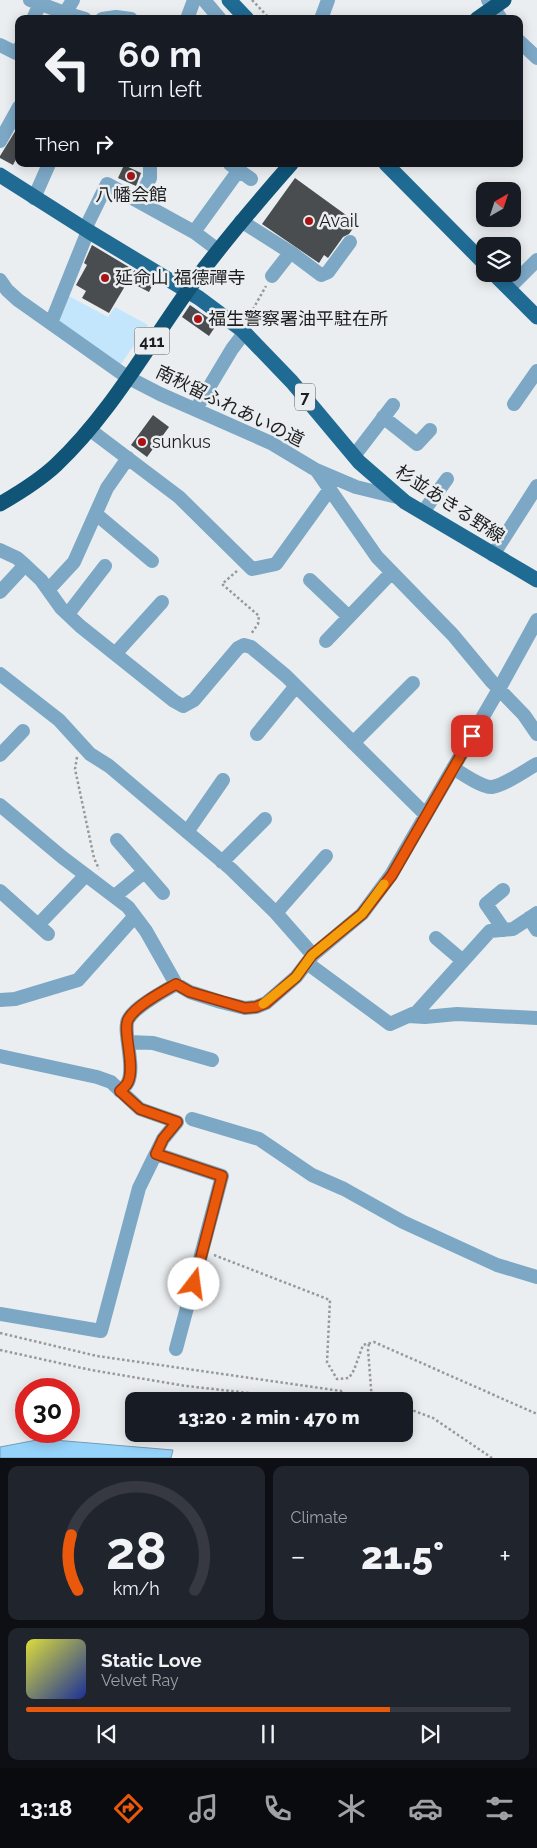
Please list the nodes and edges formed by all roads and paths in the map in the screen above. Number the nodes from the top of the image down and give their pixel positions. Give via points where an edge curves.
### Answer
1 (73, 0) edge
2 (194, 0) edge
3 (204, 0) edge
4 (229, 0) edge
5 (252, 0) edge
6 (328, 0) edge
7 (35, 2) edge
8 (496, 7) edge
9 (65, 13) junction
10 (33, 15) edge
11 (72, 15) edge
12 (188, 15) edge
13 (217, 15) edge
14 (243, 15) edge
15 (266, 15) edge
16 (322, 15) edge
17 (483, 15) edge
18 (0, 45) edge
19 (523, 45) edge
20 (15, 52) edge
21 (537, 58) edge
22 (15, 114) edge
23 (0, 141) edge
24 (48, 167) edge
25 (150, 167) edge
26 (234, 167) edge
27 (288, 167) edge
28 (389, 167) edge
29 (0, 175) edge
30 (250, 179) dead end
31 (34, 198) junction
32 (139, 200) junction
33 (241, 221) junction
34 (86, 230) junction
35 (194, 232) junction
36 (350, 242) dead end
37 (218, 250) junction
38 (290, 253) junction
39 (476, 255) edge
40 (537, 260) edge
41 (272, 276) joint
42 (0, 280) edge
43 (503, 282) edge
44 (509, 288) junction
45 (187, 291) junction
46 (537, 317) edge
47 (52, 323) junction
48 (243, 331) junction
49 (537, 371) edge
50 (127, 377) junction
51 (514, 404) dead end
52 (393, 405) dead end
53 (196, 410) junction
54 (383, 417) junction
55 (89, 429) junction
56 (430, 430) dead end
57 (354, 456) junction
58 (128, 458) junction
59 (316, 470) junction
60 (447, 480) dead end
61 (537, 486) edge
62 (330, 489) junction
63 (398, 497) junction
64 (0, 504) edge
65 (423, 512) junction
66 (96, 514) junction
67 (0, 550) edge
68 (493, 555) junction
69 (152, 561) dead end
70 (244, 562) junction
71 (25, 565) junction
72 (105, 566) dead end
73 (392, 572) junction
74 (310, 580) dead end
75 (537, 580) edge
76 (48, 589) junction
77 (0, 592) edge
78 (162, 602) dead end
79 (68, 614) junction
80 (350, 617) junction
81 (537, 620) edge
82 (326, 641) dead end
83 (244, 645) junction
84 (115, 654) junction
85 (0, 674) edge
86 (413, 683) dead end
87 (296, 686) junction
88 (499, 690) junction
89 (23, 731) dead end
90 (257, 734) dead end
91 (537, 734) edge
92 (353, 743) junction
93 (80, 744) junction
94 (0, 755) edge
95 (537, 764) edge
96 (453, 768) junction
97 (223, 780) dead end
98 (0, 805) edge
99 (426, 815) junction
100 (265, 819) dead end
101 (186, 832) junction
102 (118, 840) dead end
103 (326, 856) dead end
104 (222, 862) junction
105 (144, 872) junction
106 (86, 875) junction
107 (504, 890) dead end
108 (0, 891) edge
109 (163, 893) dead end
110 (112, 894) junction
111 (276, 913) junction
112 (135, 916) junction
113 (533, 916) edge
114 (504, 930) junction
115 (537, 930) edge
116 (436, 938) dead end
117 (310, 959) junction
118 (463, 961) junction
119 (176, 984) junction
120 (0, 1000) edge
121 (407, 1016) junction
122 (537, 1018) edge
123 (129, 1042) junction
124 (0, 1056) edge
125 (212, 1060) dead end
126 (120, 1091) junction
127 (192, 1118) dead end
128 (156, 1154) junction
129 (203, 1251) junction
130 (537, 1277) edge
131 (0, 1314) edge
132 (0, 1333) edge
133 (369, 1344) junction
134 (176, 1349) dead end
135 (0, 1350) edge
136 (240, 1392) edge
137 (342, 1392) edge
138 (371, 1392) edge
139 (413, 1410) edge
140 (537, 1414) edge
141 (492, 1458) edge

1 - 9 street
2 - 12 street
3 - 13 street
4 - 14 main road
5 - 15 path
6 - 16 street
7 - 9 street
7 - 10 street
8 - 17 highway
9 - 11 street
18 - 20 street
19 - 21 street
22 - 23 street
24 - 31 street
25 - 32 street via 150,178
26 - 30 street
26 - 35 street
27 - 33 highway, 411
28 - 39 main road
29 - 31 main road, 杉並あきる野線 / 7
31 - 34 main road, 杉並あきる野線 / 7
32 - 34 street via 107,184
32 - 35 street
33 - 37 highway, 411
33 - 38 street
34 - 45 main road, 杉並あきる野線 / 7
34 - 47 street
35 - 37 street
36 - 38 street via 328,272 321,275
37 - 45 highway, 411
38 - 41 street
40 - 44 street
41 - 48 path
42 - 47 street, 南秋留ふれあいの道 via 18,300
43 - 44 main road
44 - 46 main road
45 - 48 main road, 杉並あきる野線 / 7
45 - 50 highway, 411
47 - 50 street, 南秋留ふれあいの道
48 - 53 street
48 - 57 main road, 杉並あきる野線 / 7 via 292,382
49 - 51 street
50 - 53 street, 南秋留ふれあいの道
50 - 55 highway, 411
52 - 54 street
53 - 59 street, 南秋留ふれあいの道 via 271,443
54 - 56 street via 417,444
54 - 57 street
55 - 58 street
55 - 64 highway, 411 via 54,467
57 - 63 main road, 杉並あきる野線 / 7
58 - 66 street via 107,488
58 - 70 street via 179,496
59 - 62 street
59 - 63 street via 356,487
60 - 65 street
61 - 68 street
62 - 70 street via 276,564 252,570
62 - 73 street via 377,557
63 - 65 main road, 杉並あきる野線 / 7
65 - 68 main road, 杉並あきる野線 / 7
66 - 69 street
66 - 76 street via 74,562
67 - 71 street
68 - 75 main road, 杉並あきる野線 / 7
70 - 83 path via 222,584 259,616 258,624
71 - 76 street
71 - 77 street
72 - 79 street
73 - 80 street
73 - 88 street via 453,635
74 - 80 street
76 - 79 street
78 - 84 street
79 - 84 street
80 - 82 street
81 - 88 street
83 - 84 street via 194,700 183,706
83 - 87 street via 251,647
85 - 93 street via 59,720
86 - 92 street
87 - 90 street
87 - 92 street
88 - 91 street via 524,715
88 - 96 street
89 - 94 street
92 - 99 street
93 - 101 street
93 - 110 path via 75,769 94,858
95 - 96 street via 491,787
96 - 99 street
97 - 101 street
98 - 106 street
99 - 117 street via 392,875 362,914
100 - 104 street
101 - 104 street
102 - 105 street
103 - 111 street
104 - 111 street
105 - 109 street
105 - 110 street
106 - 108 street via 43,929
106 - 110 street
107 - 114 street via 486,904
110 - 112 street
111 - 117 street
112 - 119 street
112 - 120 street via 78,980 15,999
113 - 114 street via 513,929
113 - 115 street
114 - 118 street via 490,931
116 - 118 street
117 - 119 street via 296,977 266,1003 256,1007 245,1008 221,1002
117 - 121 street via 390,1024
118 - 121 street via 417,1012
119 - 123 street via 150,999 129,1018 126,1024
121 - 122 street via 457,1014
123 - 125 street via 152,1043
123 - 126 street via 131,1065 128,1082
124 - 126 street via 97,1077 111,1082
126 - 128 street via 140,1109 177,1122
127 - 130 street via 259,1139 312,1175 403,1222 497,1264
128 - 129 street via 222,1176
128 - 131 street via 139,1188 101,1331
129 - 133 path via 330,1300 327,1362 337,1379 349,1378 363,1345
129 - 134 street
132 - 137 path via 97,1356
133 - 138 path
133 - 140 path via 374,1342
135 - 136 path via 91,1370
139 - 141 path via 433,1418

